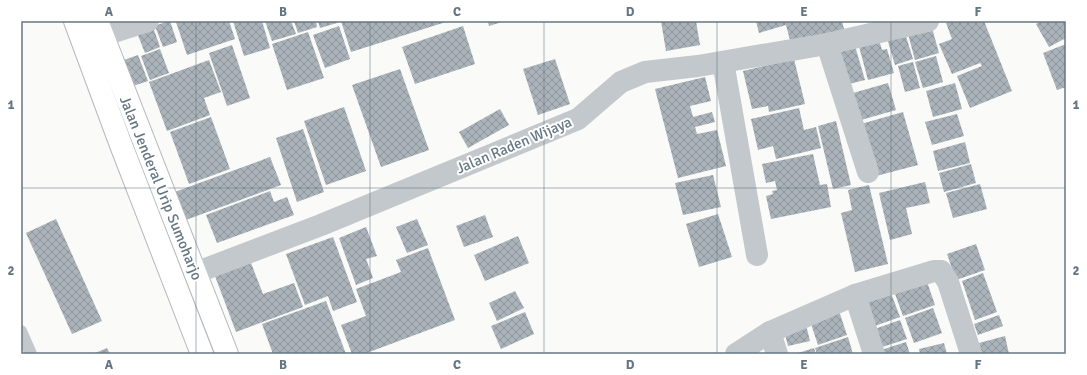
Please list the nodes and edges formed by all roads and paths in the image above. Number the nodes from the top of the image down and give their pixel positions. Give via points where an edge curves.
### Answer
1 (75, 21) edge
2 (148, 21) edge
3 (928, 21) edge
4 (99, 28) edge
5 (827, 44) junction
6 (723, 62) junction
7 (868, 172) dead end
8 (757, 255) dead end
9 (195, 273) junction
10 (855, 295) junction
11 (21, 331) edge
12 (770, 332) junction
13 (31, 354) edge
14 (202, 354) edge
15 (227, 354) edge
16 (736, 354) edge
17 (777, 354) edge
18 (874, 354) edge
19 (971, 354) edge

1 - 14 highway, Jalan Jenderal Urip Sumoharjo
2 - 4 street
3 - 5 street, Jalan Raden Wijaya
4 - 9 highway, Jalan Jenderal Urip Sumoharjo
5 - 6 street, Jalan Raden Wijaya
5 - 7 street
6 - 8 street
6 - 9 street, Jalan Raden Wijaya via 645,72 622,82 578,119 321,225
9 - 15 highway, Jalan Jenderal Urip Sumoharjo
10 - 12 street
10 - 18 street
10 - 19 street via 923,273 941,271 948,282
11 - 13 lane
12 - 16 street
12 - 17 street

